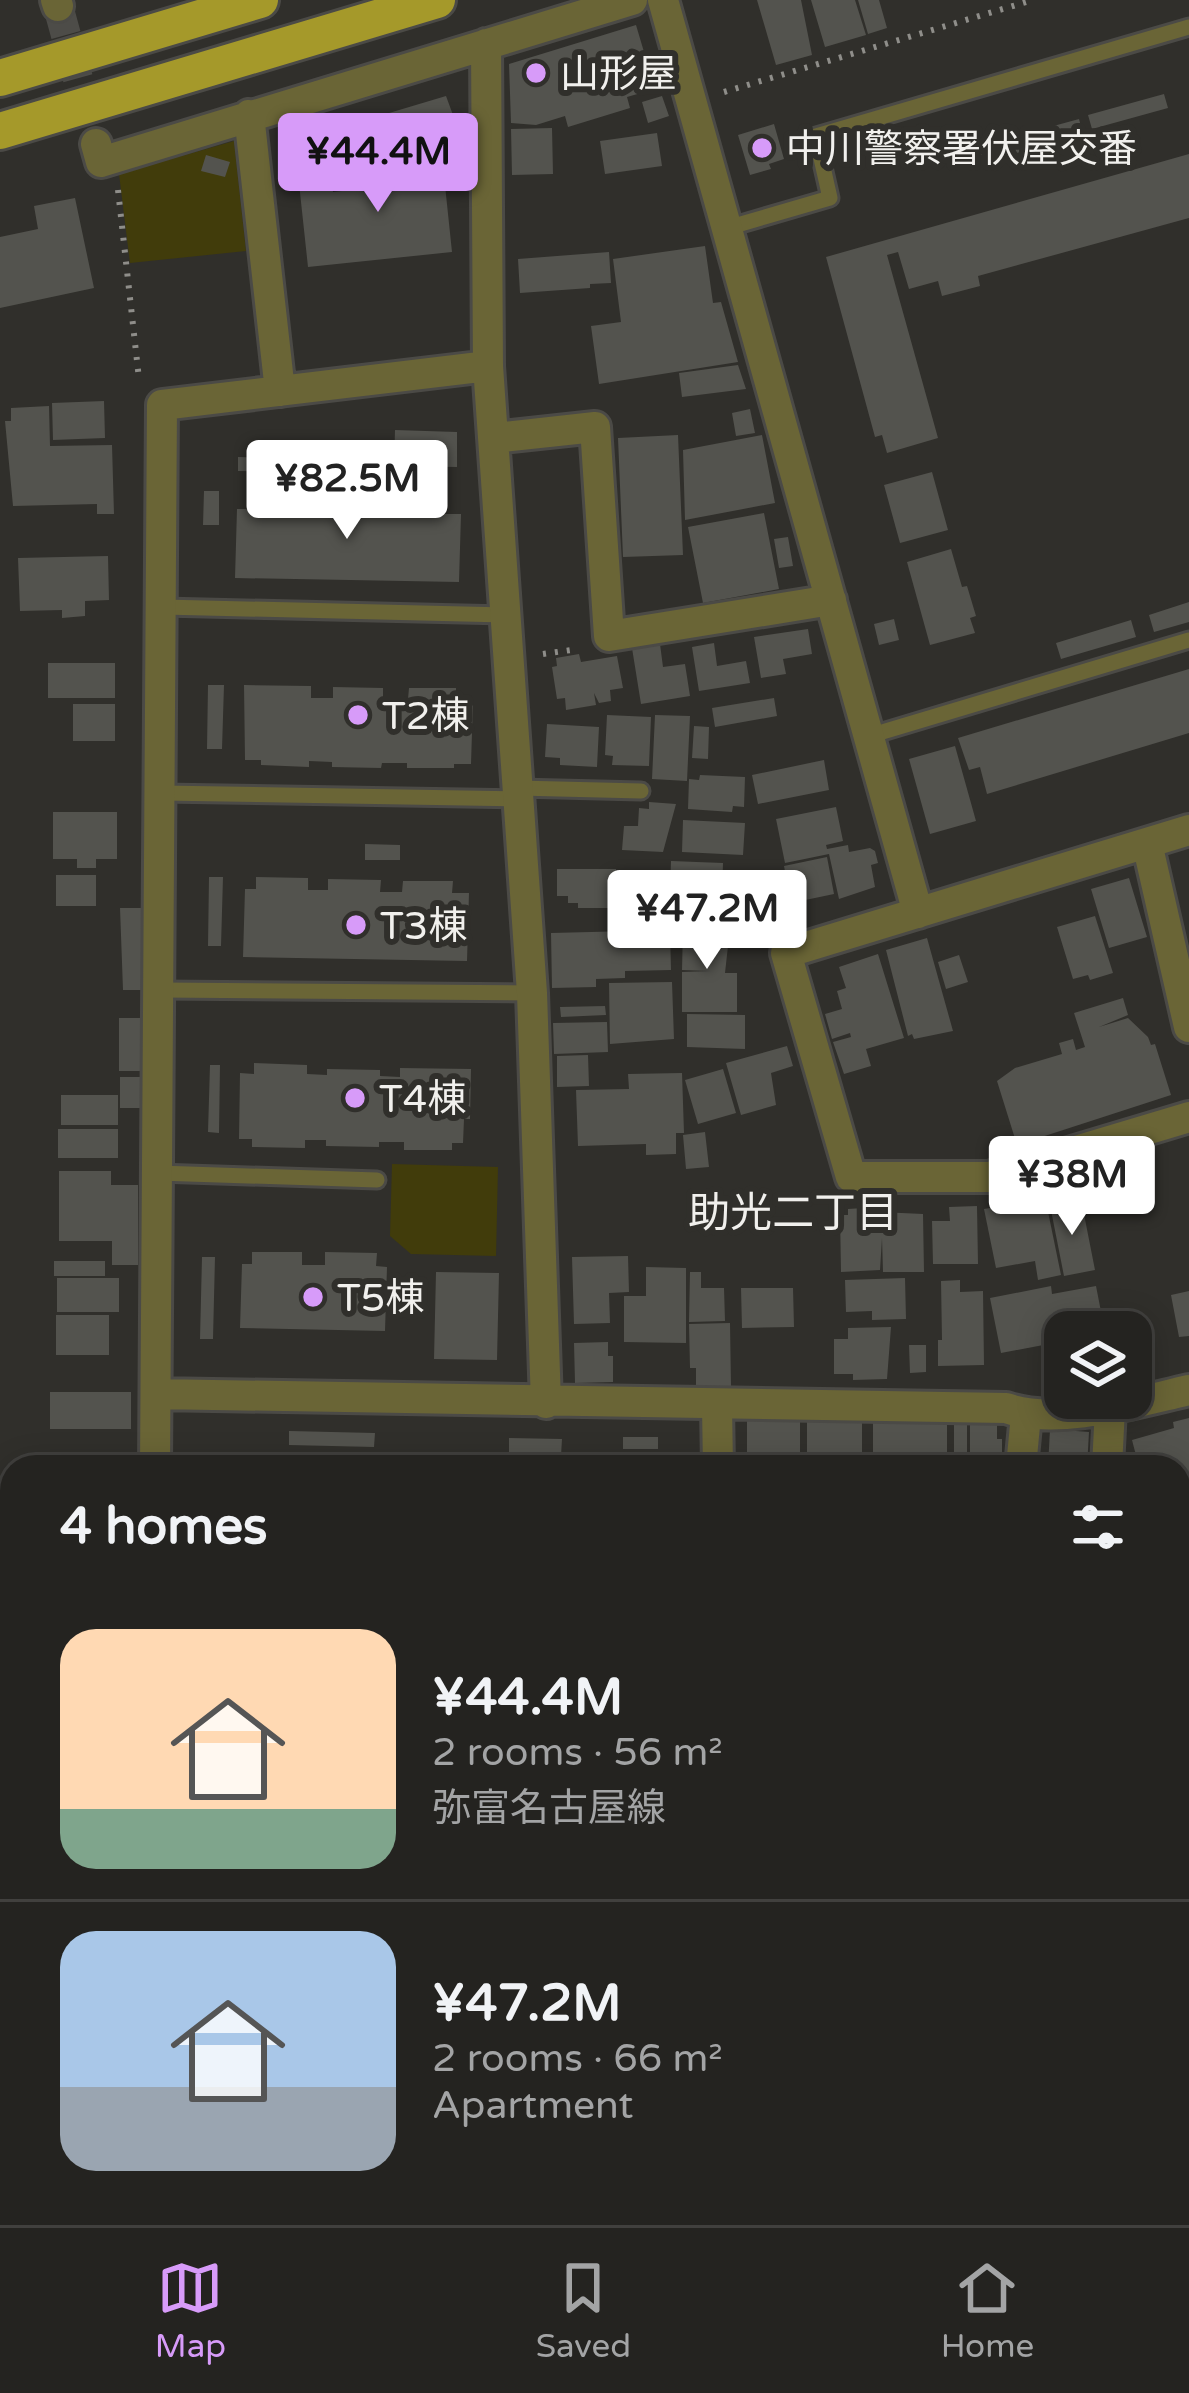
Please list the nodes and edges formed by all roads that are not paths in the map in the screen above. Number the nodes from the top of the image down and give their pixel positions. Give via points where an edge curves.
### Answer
1 (260, 0) edge
2 (437, 0) edge
3 (632, 0) edge
4 (663, 0) edge
5 (1189, 27) edge
6 (486, 44) junction
7 (0, 78) edge
8 (249, 115) junction
9 (0, 131) edge
10 (105, 150) road end
11 (727, 228) junction
12 (488, 366) junction
13 (280, 391) junction
14 (494, 438) junction
15 (831, 600) junction
16 (163, 607) junction
17 (506, 614) junction
18 (1189, 640) edge
19 (869, 736) junction
20 (641, 791) dead end
21 (162, 793) junction
22 (519, 793) junction
23 (1189, 830) edge
24 (1147, 843) junction
25 (918, 913) junction
26 (160, 990) junction
27 (532, 993) junction
28 (1189, 1027) edge
29 (1189, 1117) edge
30 (158, 1173) junction
31 (377, 1180) dead end
32 (1189, 1390) edge
33 (156, 1394) junction
34 (1152, 1398) edge
35 (546, 1403) junction
36 (717, 1406) junction
37 (1044, 1414) edge
38 (1026, 1415) junction
39 (1109, 1419) edge
40 (155, 1455) edge
41 (718, 1455) edge
42 (1022, 1455) edge
43 (1108, 1455) edge

1 - 7 main road
2 - 9 main road
3 - 6 street
4 - 11 street
5 - 11 lane via 816,136 830,198
6 - 8 street
6 - 12 street
8 - 10 street
8 - 13 street
11 - 15 street
12 - 13 street
12 - 14 street
13 - 16 street via 162,405
14 - 15 street via 595,427 609,636
14 - 17 street
15 - 19 street
16 - 17 lane
16 - 21 street
17 - 22 street
18 - 19 lane
19 - 25 street
20 - 22 lane
21 - 22 lane
21 - 26 street
22 - 27 street
23 - 24 street
24 - 25 street
24 - 28 street
25 - 29 street via 786,952 850,1177 989,1177
26 - 27 lane
26 - 30 street
27 - 35 street
30 - 31 lane
30 - 33 street
32 - 34 street
33 - 35 street
33 - 40 street
35 - 36 street
36 - 38 street via 1006,1408
36 - 41 street
37 - 38 street
38 - 42 street
39 - 43 street

